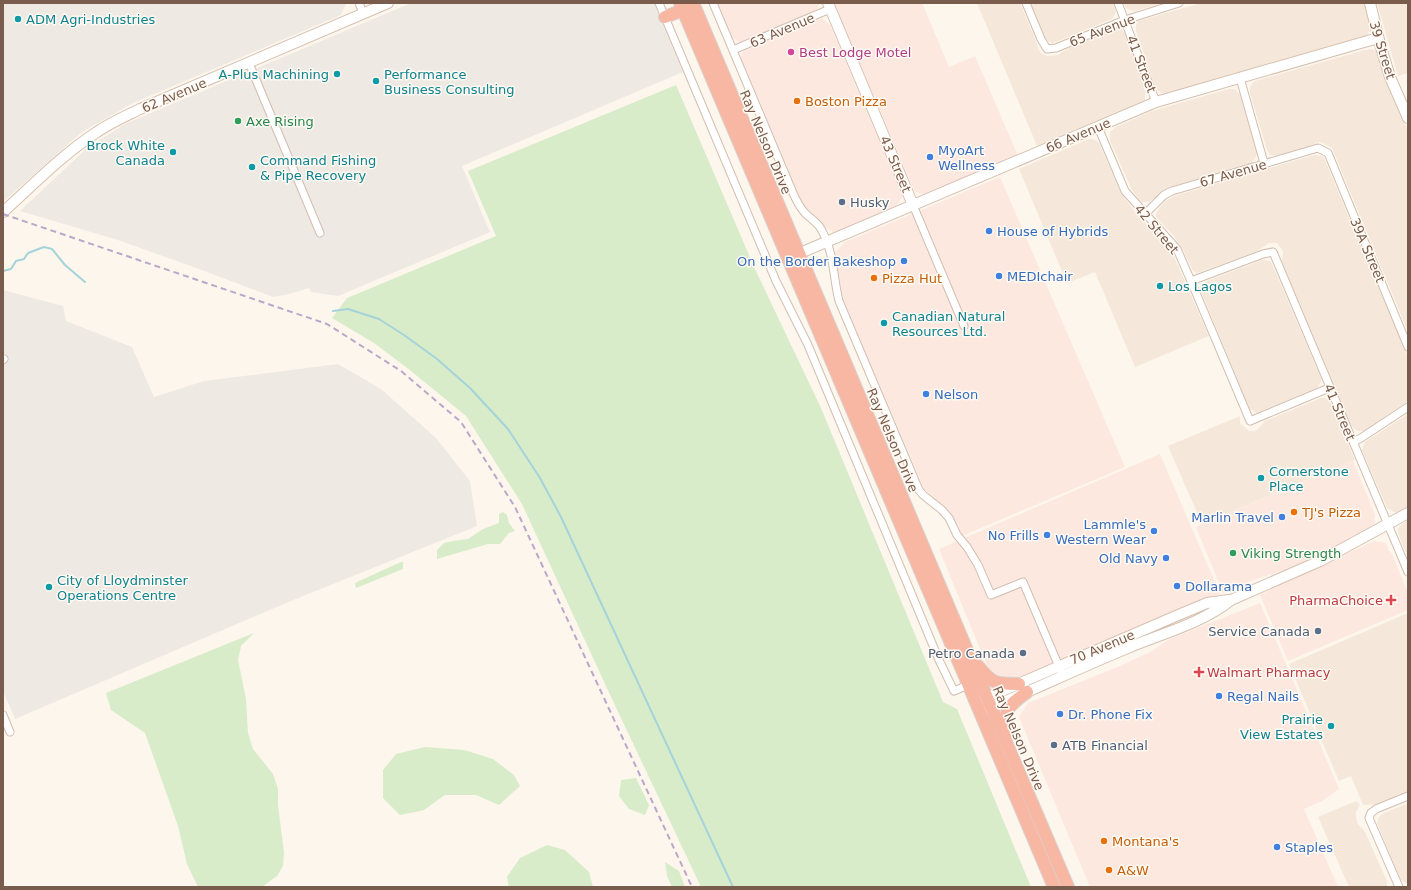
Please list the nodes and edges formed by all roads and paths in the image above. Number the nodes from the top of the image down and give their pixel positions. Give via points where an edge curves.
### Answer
1 (359, 3) edge
2 (388, 3) edge
3 (659, 3) edge
4 (693, 3) edge
5 (713, 3) edge
6 (1026, 3) edge
7 (1118, 3) edge
8 (1179, 3) edge
9 (1370, 3) edge
10 (829, 6) edge
11 (681, 7) edge
12 (363, 13) junction
13 (665, 18) junction
14 (1125, 20) junction
15 (1378, 38) junction
16 (733, 50) junction
17 (248, 63) junction
18 (1240, 78) junction
19 (1156, 102) junction
20 (1408, 118) edge
21 (1098, 127) junction
22 (1328, 153) joint
23 (1264, 163) junction
24 (913, 205) junction
25 (3, 212) edge
26 (1145, 214) junction
27 (320, 233) dead end
28 (827, 242) junction
29 (793, 256) junction
30 (1191, 281) junction
31 (964, 326) dead end
32 (1408, 347) edge
33 (1329, 388) junction
34 (1408, 407) edge
35 (1353, 442) junction
36 (1408, 513) edge
37 (1388, 524) junction
38 (1408, 572) edge
39 (1231, 600) junction
40 (967, 652) junction
41 (1059, 666) junction
42 (1063, 676) junction
43 (968, 685) junction
44 (1023, 688) junction
45 (983, 705) junction
46 (4, 718) edge
47 (10, 732) dead end
48 (1006, 743) junction
49 (1408, 796) edge
50 (1054, 887) edge
51 (1068, 887) edge
52 (1399, 887) edge

1 - 12 street
2 - 12 street, 62 Avenue
3 - 13 street
4 - 29 highway, Ray Nelson Drive
5 - 16 street
6 - 14 street, 65 Avenue via 1047,49 1056,48
7 - 14 street, 41 Street
8 - 14 street, 65 Avenue
9 - 15 street, 39 Street
10 - 16 street, 63 Avenue
10 - 24 street, 43 Street
11 - 13 highway
11 - 29 highway, Ray Nelson Drive
12 - 17 street, 62 Avenue
13 - 43 street via 776,281 808,345 939,660 954,691
14 - 19 street, 41 Street
15 - 18 street, 66 Avenue
15 - 20 street, 39 Street via 1390,77
16 - 28 street via 793,193 806,214 819,226
17 - 25 street, 62 Avenue via 140,109 98,131
17 - 27 street
18 - 19 street, 66 Avenue
18 - 23 street
19 - 21 street, 66 Avenue
21 - 24 street, 66 Avenue
21 - 26 street, 42 Street via 1125,191
22 - 23 street, 67 Avenue via 1318,148
22 - 32 street, 39A Street
23 - 26 street, 67 Avenue via 1172,191 1164,195
24 - 28 street, 66 Avenue
24 - 31 street, 43 Street
26 - 30 street, 42 Street via 1177,249
28 - 29 street, 66 Avenue
28 - 41 street via 839,301 920,490 949,518 957,535 978,565 991,595 1023,582
29 - 40 highway, Ray Nelson Drive
29 - 43 highway, Ray Nelson Drive
30 - 33 street, 41 Street via 1273,252
30 - 33 street, 42 Street via 1250,421
33 - 35 street, 41 Street
34 - 35 street
35 - 37 street, 41 Street
36 - 37 street, 70 Avenue
37 - 38 street, 41 Street
37 - 39 street, 70 Avenue via 1320,561
39 - 41 street, 70 Avenue via 1207,604
39 - 42 street, 70 Avenue via 1206,617
40 - 44 highway via 991,681
40 - 45 highway, Ray Nelson Drive
41 - 42 street
41 - 44 street, 70 Avenue
42 - 44 street, 70 Avenue
43 - 45 highway, Ray Nelson Drive
44 - 45 street, 70 Avenue
44 - 48 highway via 1007,709
45 - 48 highway, Ray Nelson Drive
45 - 50 highway, Ray Nelson Drive
46 - 47 street
48 - 51 highway, Ray Nelson Drive
49 - 52 street via 1376,809 1369,818

